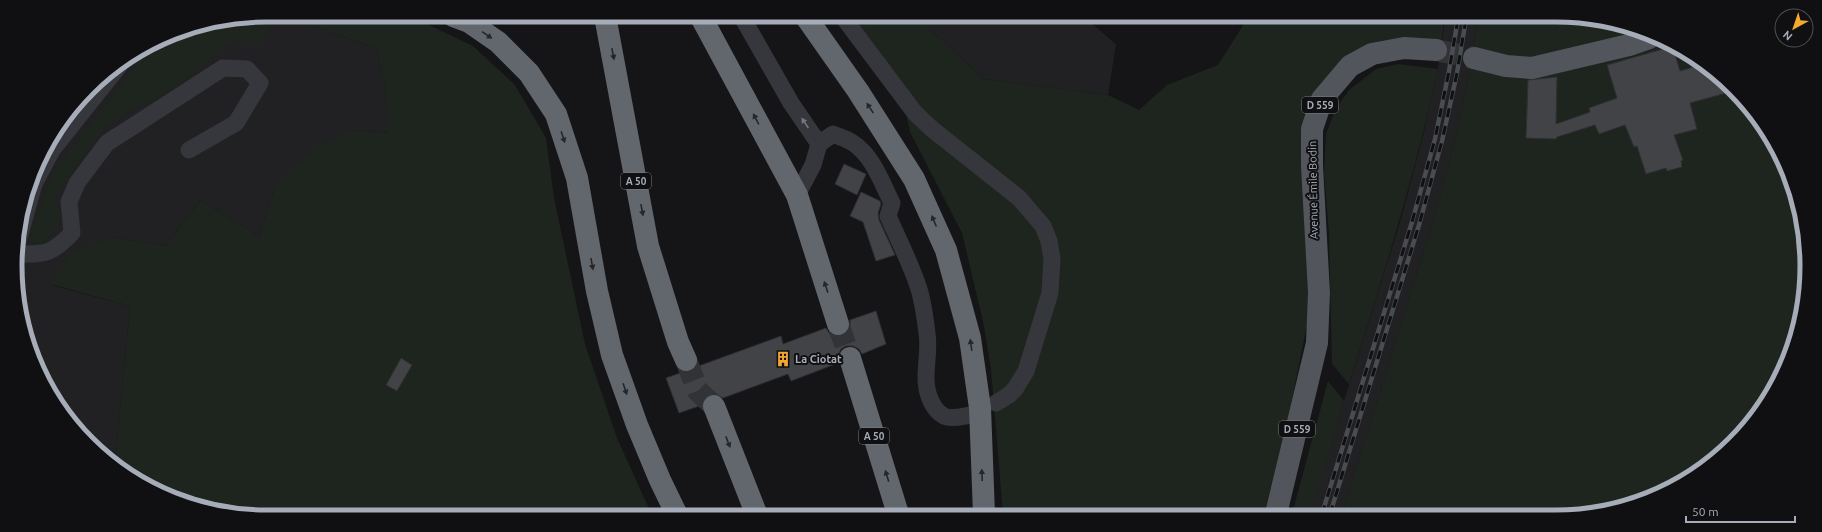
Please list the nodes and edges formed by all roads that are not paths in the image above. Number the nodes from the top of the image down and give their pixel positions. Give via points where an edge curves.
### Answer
1 (469, 22) edge
2 (606, 22) edge
3 (704, 22) edge
4 (745, 22) edge
5 (810, 22) edge
6 (847, 22) edge
7 (1645, 39) edge
8 (1436, 50) tunnel mouth
9 (1474, 58) tunnel mouth
10 (107, 81) edge
11 (819, 144) junction
12 (189, 150) dead end
13 (45, 164) edge
14 (797, 195) junction
15 (23, 254) edge
16 (838, 324) tunnel mouth
17 (850, 358) tunnel mouth
18 (686, 360) tunnel mouth
19 (996, 403) dead end
20 (714, 406) tunnel mouth
21 (970, 415) dead end
22 (675, 510) edge
23 (755, 510) edge
24 (897, 510) edge
25 (984, 510) edge
26 (1277, 510) edge

1 -> 22 highway via 498,42 529,73 556,114 577,178 597,290 612,355 637,425
2 -> 18 highway, A 50 via 648,246
14 -> 3 highway
11 -> 4 street via 791,103
25 -> 5 highway via 980,408 971,346 946,250 914,179 858,91
6 - 19 street via 915,113 1020,198 1043,226 1052,259 1050,293 1026,371 1015,389
7 - 9 main road via 1532,68 1506,66
8 - 26 main road, Avenue Émile Bodin / D 559 via 1404,48 1372,54 1350,66 1322,100 1312,129 1314,227 1319,292 1317,343
10 - 13 street via 52,150
11 - 14 street via 813,165
11 - 21 street via 833,134 853,143 871,163 892,203 888,216 918,286 928,335 924,378 927,392 933,406 942,416 949,418
12 - 15 street via 236,123 260,83 247,69 223,68 107,142 77,182 69,202 72,233 59,246 43,254
16 -> 14 highway
24 -> 17 highway, A 50
20 -> 23 highway

